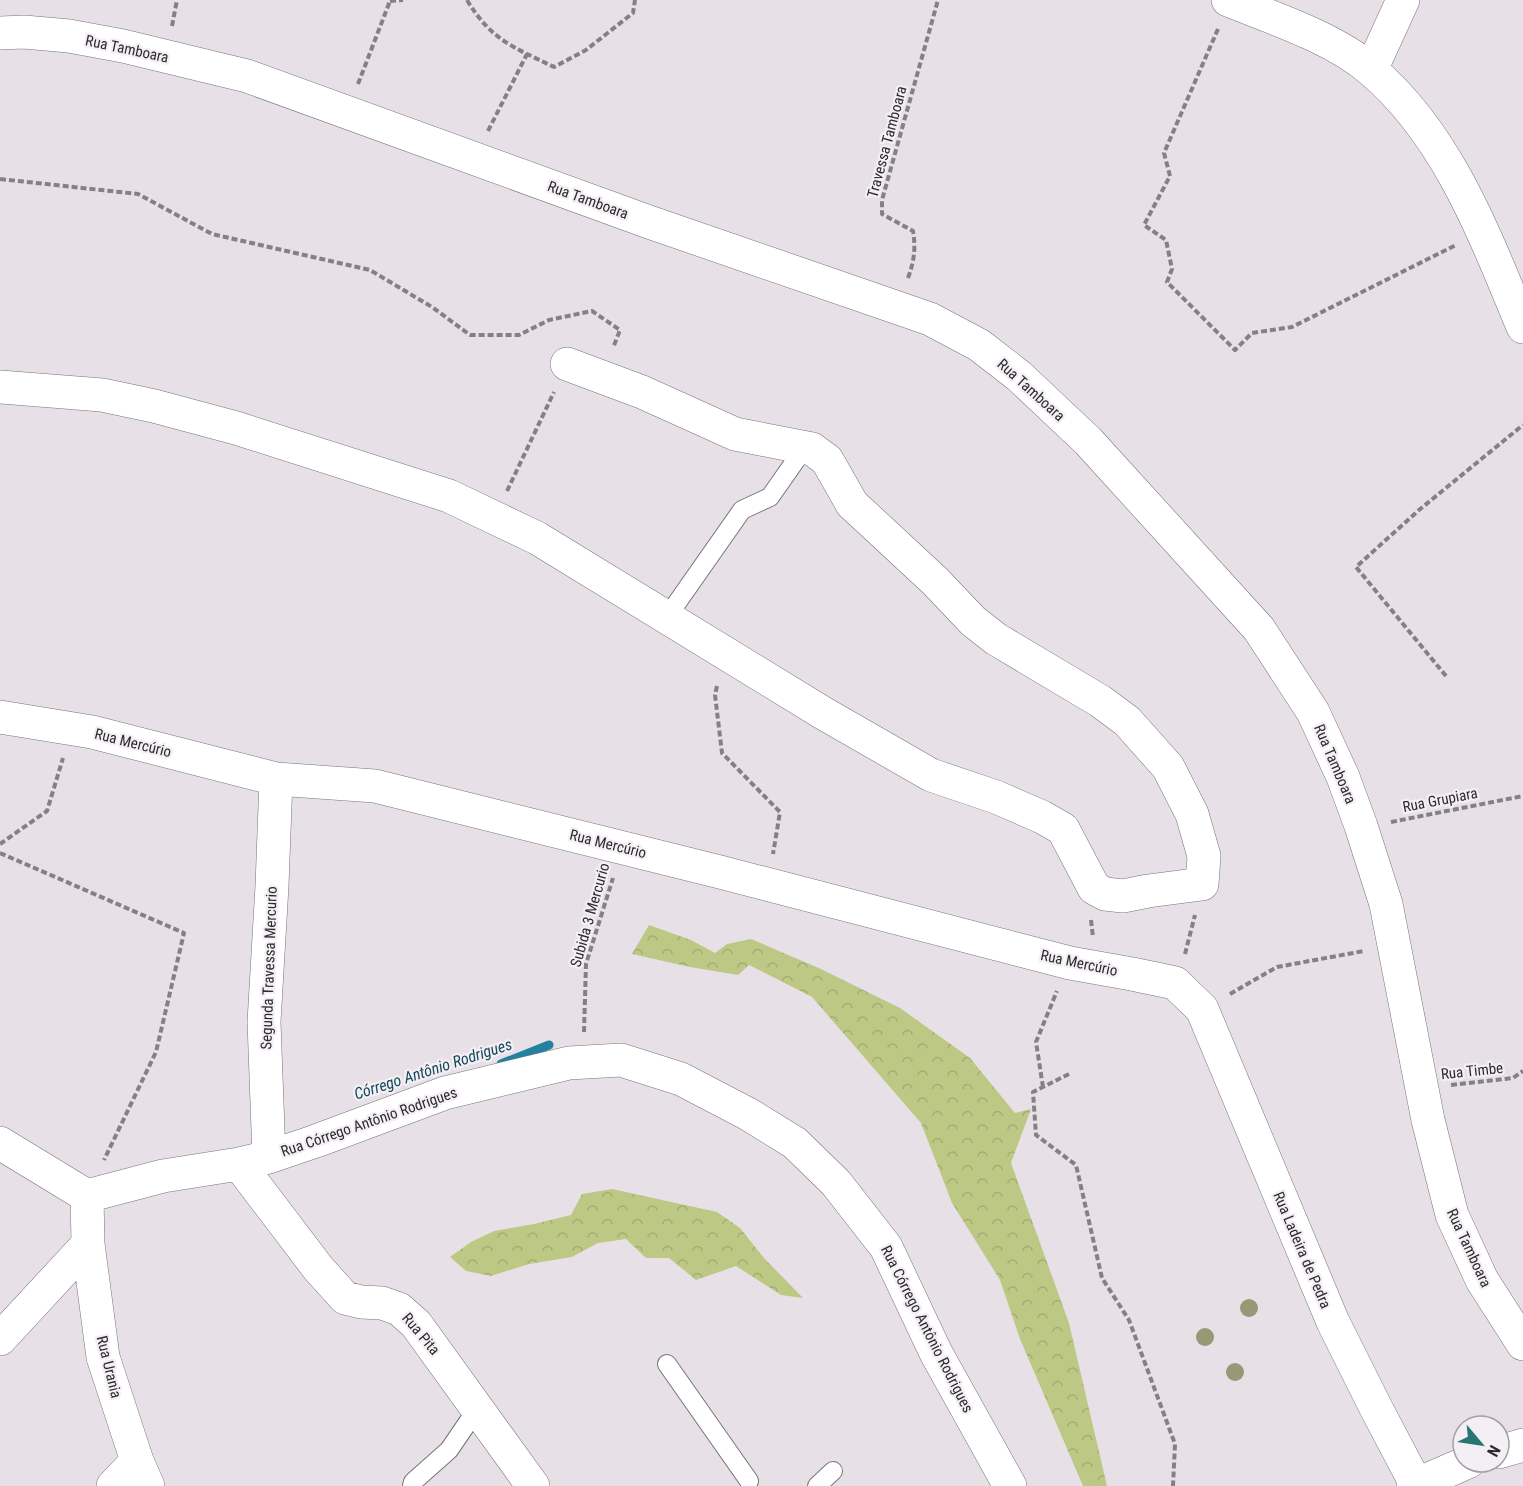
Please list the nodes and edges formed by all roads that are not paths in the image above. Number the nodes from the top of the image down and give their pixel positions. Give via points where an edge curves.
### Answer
1 (1229, 0) edge
2 (1403, 0) edge
3 (0, 33) edge
4 (1371, 70) junction
5 (1523, 327) edge
6 (567, 364) road end
7 (0, 387) edge
8 (805, 447) junction
9 (667, 617) junction
10 (0, 717) edge
11 (276, 779) junction
12 (1202, 1009) joint
13 (0, 1143) edge
14 (254, 1160) junction
15 (87, 1196) junction
16 (88, 1244) junction
17 (0, 1339) edge
18 (1523, 1344) edge
19 (667, 1364) dead end
20 (477, 1409) junction
21 (1451, 1469) edge
22 (833, 1471) dead end
23 (142, 1473) edge
24 (749, 1484) edge
25 (1415, 1485) edge
26 (113, 1486) edge
27 (412, 1486) edge
28 (533, 1486) edge
29 (817, 1486) edge
30 (1010, 1486) edge

1 - 4 street via 1288,23
2 - 4 street
3 - 18 street, Rua Tamboara via 69,36 247,76 735,253 930,319 979,345 1019,376 1088,441 1259,629 1312,712 1343,777 1386,904 1452,1215 1482,1280
4 - 5 street via 1417,118 1451,167
6 - 8 street via 735,434
7 - 9 street via 102,395 236,428 448,496 537,538
8 - 9 lane via 770,497 742,510
8 - 9 street via 827,460 852,504 973,621 1127,721 1168,767 1192,814 1204,856 1202,884 1123,896 1105,894 1094,888 1063,829 996,797 931,775
10 - 11 street, Rua Mercúrio via 92,732
11 - 12 street, Rua Mercúrio via 375,786 1070,963 1175,983
11 - 14 street, Segunda Travessa Mercurio
12 - 25 street, Rua Ladeira de Pedra via 1333,1322
13 - 15 street
14 - 15 street, Rua Córrego Antônio Rodrigues via 163,1176
14 - 20 street, Rua Pita via 333,1285 345,1298 399,1309 416,1324
14 - 30 street, Rua Córrego Antônio Rodrigues via 445,1093 569,1064 621,1060 681,1078 795,1143 836,1183 886,1247 936,1353
15 - 16 street, Rua Urania
16 - 17 street
16 - 23 street, Rua Urania via 103,1357
19 - 24 lane
20 - 27 lane via 449,1449
20 - 28 street, Rua Pita
21 - 25 street, Rua Ladeira de Pedra
22 - 29 lane
23 - 26 street

